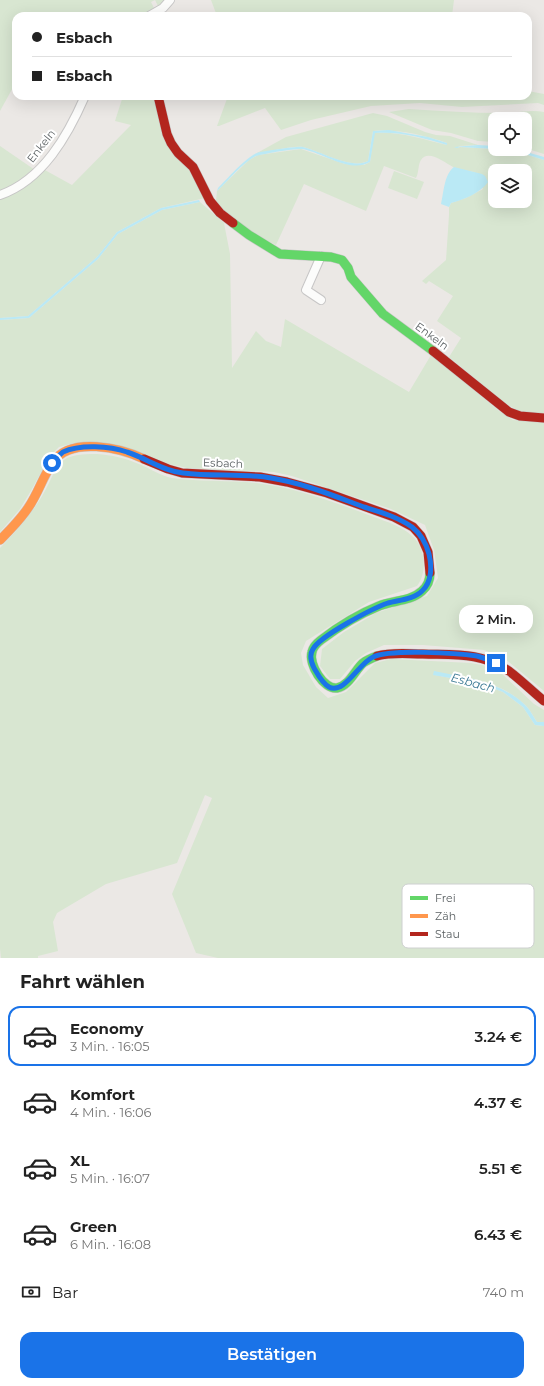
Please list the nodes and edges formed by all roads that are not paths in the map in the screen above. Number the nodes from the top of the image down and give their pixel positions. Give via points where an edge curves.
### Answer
1 (170, 0) edge
2 (156, 12) edge
3 (83, 100) edge
4 (159, 100) edge
5 (0, 195) edge
6 (321, 256) junction
7 (321, 300) dead end
8 (544, 418) edge
9 (0, 540) edge
10 (544, 701) edge

1 - 2 street
3 - 5 street, Enkeln via 63,139 52,154 26,181
4 - 6 street, Enkeln via 170,143 193,167 210,201 220,213 280,254
6 - 7 street via 306,290
6 - 8 street, Enkeln via 343,262 351,277 383,314 450,363 505,409 520,416
9 - 10 street, Esbach via 29,507 52,463 64,452 73,450 108,448 127,452 163,468 182,473 272,478 302,486 405,523 423,539 430,561 428,583 419,594 375,608 316,644 311,652 312,662 325,684 332,688 344,685 367,660 383,654 466,655 502,666

